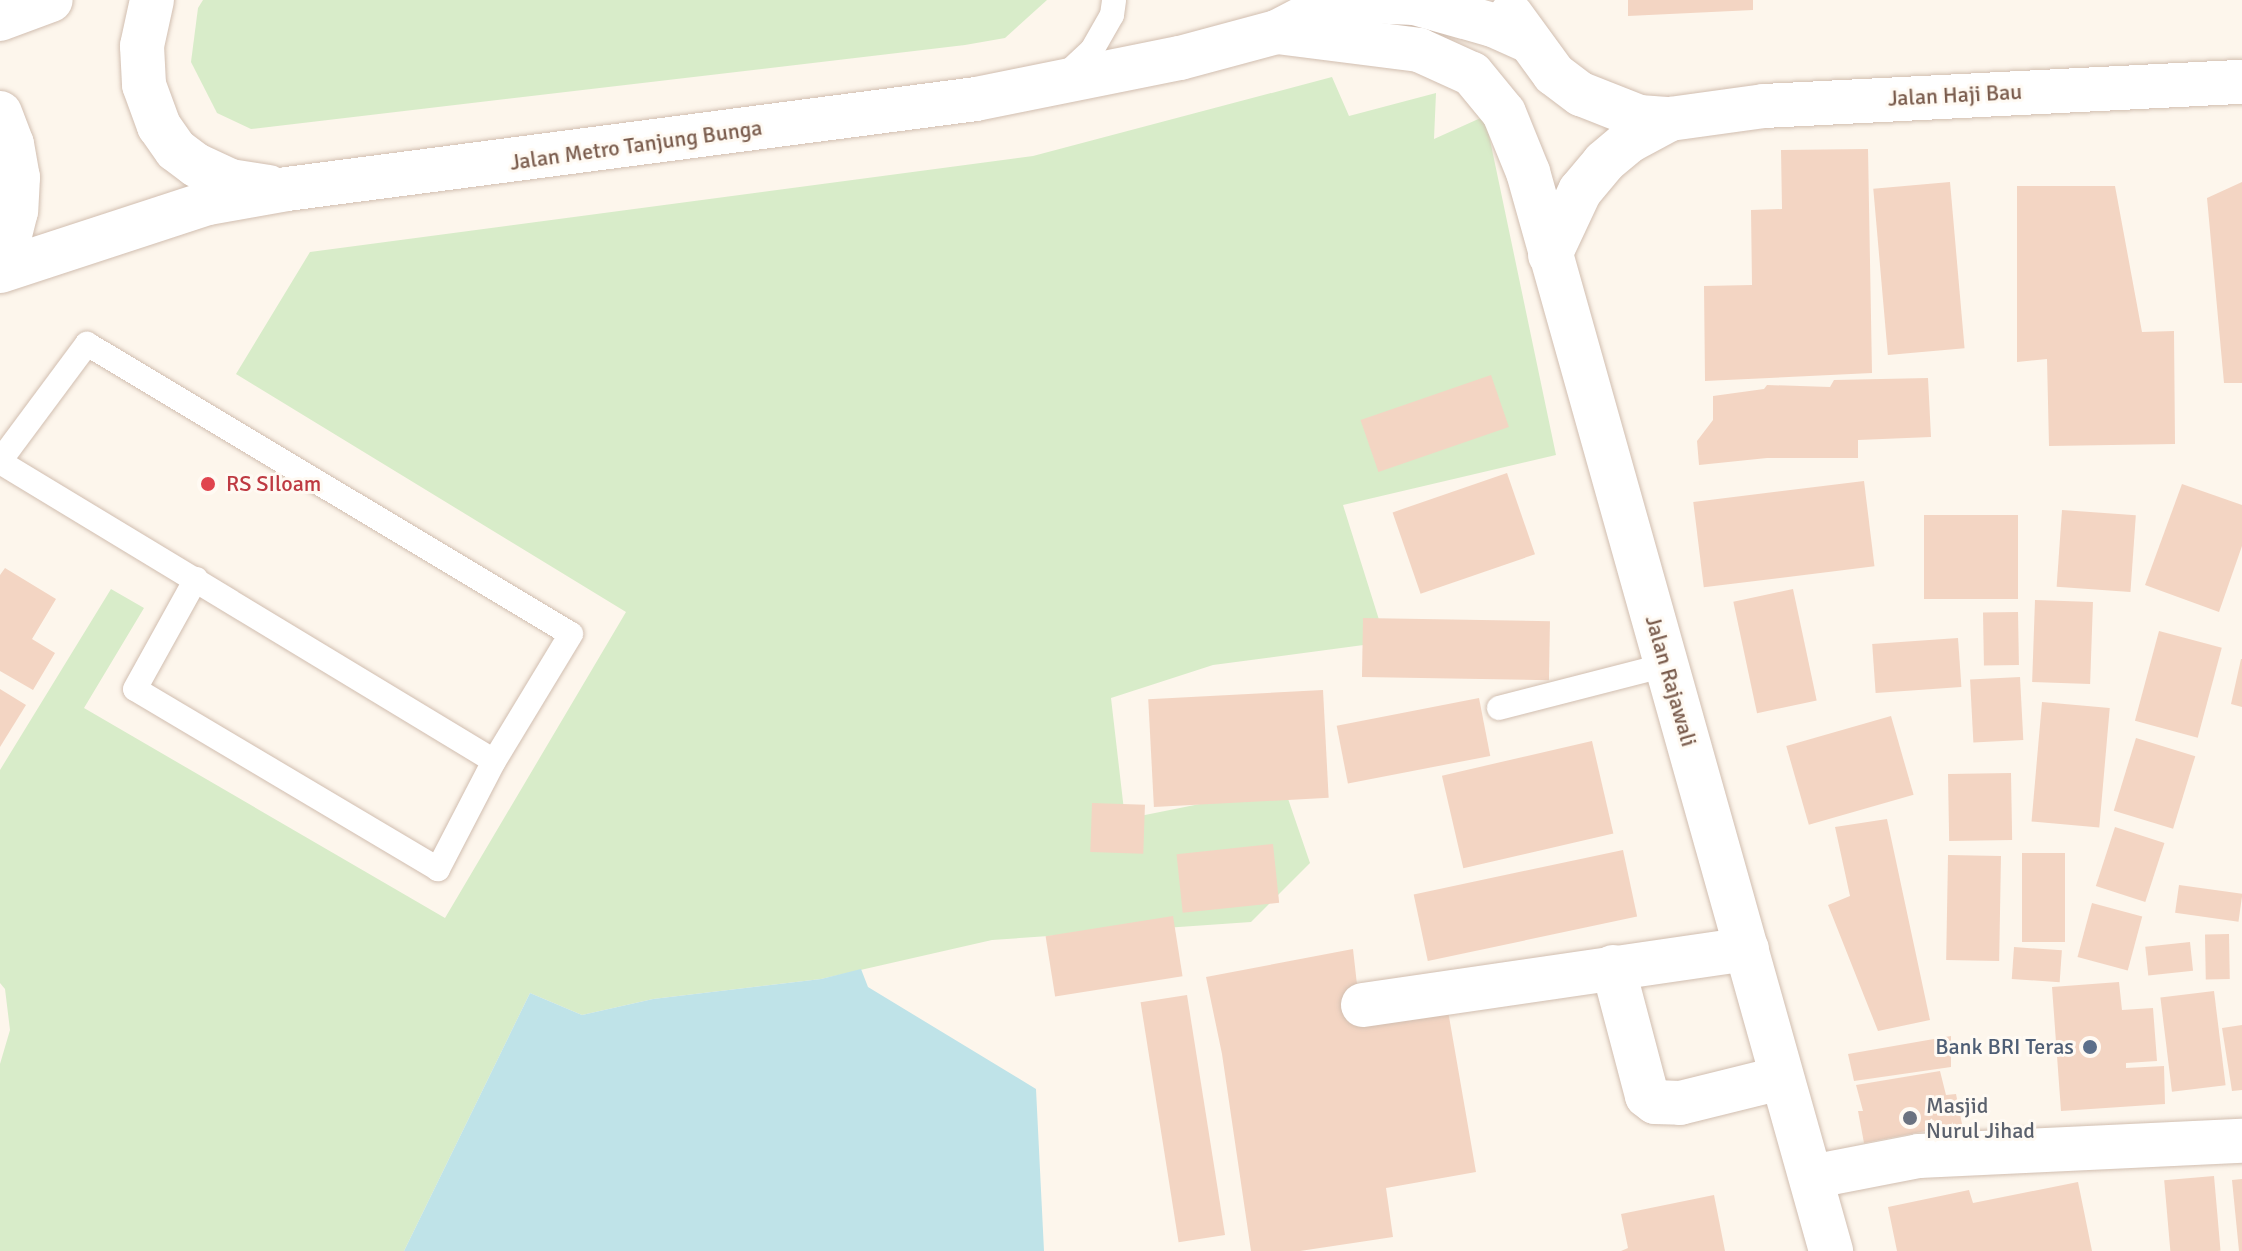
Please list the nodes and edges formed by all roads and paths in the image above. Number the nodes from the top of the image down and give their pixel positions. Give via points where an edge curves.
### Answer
1 (51, 0) edge
2 (152, 0) edge
3 (1114, 0) edge
4 (1502, 0) edge
5 (0, 19) edge
6 (1277, 32) junction
7 (1526, 40) junction
8 (2242, 82) edge
9 (1055, 83) junction
10 (0, 113) edge
11 (1504, 113) joint
12 (1670, 119) junction
13 (287, 189) junction
14 (1550, 255) junction
15 (0, 259) edge
16 (0, 271) edge
17 (0, 462) edge
18 (196, 579) junction
19 (1667, 665) junction
20 (1499, 708) dead end
21 (494, 761) junction
22 (1747, 949) junction
23 (1613, 967) junction
24 (1363, 1005) dead end
25 (1781, 1078) junction
26 (2242, 1141) edge
27 (1811, 1177) junction
28 (1831, 1251) edge

1 - 5 main road
2 - 13 main road via 142,46 144,85 159,126 176,150 230,181
3 - 9 lane via 1112,15 1092,50
4 - 7 main road, Jalan Haji Bau
6 - 7 main road, Jalan Metro Tanjung Bunga via 1323,8 1365,1 1415,3
6 - 9 main road, Jalan Metro Tanjung Bunga
6 - 11 main road, Jalan Metro Tanjung Bunga via 1419,50 1472,74
7 - 12 main road, Jalan Haji Bau via 1554,74 1581,94 1639,117
8 - 12 main road, Jalan Haji Bau via 1764,106
9 - 13 main road, Jalan Metro Tanjung Bunga via 961,101
10 - 15 main road via 18,177 16,211
11 - 14 main road, Jalan Rajawali via 1528,172
12 - 14 main road, Jalan Haji Bau via 1604,162 1580,191
13 - 16 main road, Jalan Metro Tanjung Bunga via 208,203
14 - 19 main road, Jalan Rajawali
17 - 18 lane
17 - 21 lane via 87,344 571,634
18 - 21 lane
18 - 21 lane via 135,689 438,869
19 - 20 lane
19 - 22 main road, Jalan Rajawali
22 - 23 main road
22 - 25 main road, Jalan Rajawali
23 - 24 main road
23 - 25 main road via 1647,1096 1655,1102 1680,1103
25 - 27 main road, Jalan Rajawali
26 - 27 main road via 1919,1156
27 - 28 main road, Jalan Rajawali

